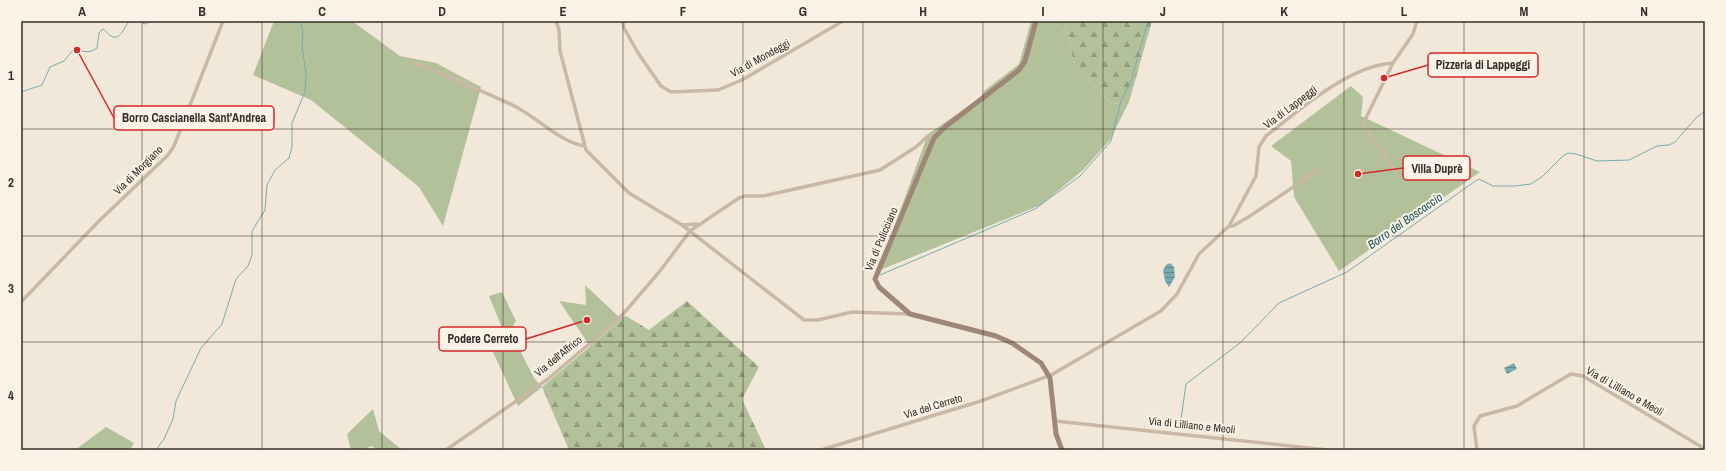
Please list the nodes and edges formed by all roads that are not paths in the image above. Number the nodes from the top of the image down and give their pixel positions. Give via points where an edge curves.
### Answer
1 (223, 21) edge
2 (556, 21) edge
3 (623, 21) edge
4 (843, 21) edge
5 (1036, 21) edge
6 (1418, 21) edge
7 (415, 62) dead end
8 (1393, 63) junction
9 (936, 135) junction
10 (584, 146) junction
11 (1394, 170) dead end
12 (1317, 171) dead end
13 (700, 223) junction
14 (682, 225) junction
15 (1229, 226) junction
16 (690, 231) junction
17 (697, 236) junction
18 (681, 241) junction
19 (21, 302) edge
20 (910, 314) junction
21 (1049, 376) junction
22 (1055, 421) junction
23 (1705, 449) edge
24 (446, 450) edge
25 (822, 450) edge
26 (1062, 450) edge
27 (1328, 450) edge
28 (1476, 450) edge

1 - 19 street, Via di Morgiano via 174,146 168,155 97,223
2 - 10 street via 560,51
3 - 4 street, Via di Mondeggi via 624,28 638,53 660,86 671,92 718,90 742,80
5 - 9 street, Via di Pulicciano via 1020,70
6 - 8 street via 1413,34
7 - 10 street via 497,97 530,115 556,134
8 - 11 street via 1363,124
8 - 15 street, Via di Lappeggi via 1378,65 1346,78 1266,136 1259,147 1256,176
9 - 13 street via 928,136 916,147 880,170 763,196 745,196
9 - 20 street, Via di Pulicciano via 875,277 879,286
10 - 14 street via 629,193
12 - 15 street, Via di Lappeggi via 1250,216
13 - 14 street
13 - 16 street
14 - 16 street
15 - 21 street, Via di Lappeggi via 1200,254 1177,294 1161,311
16 - 17 street
16 - 18 street, Via dell'Affrico
17 - 18 street via 690,236
17 - 20 street via 804,320 818,320 852,312
18 - 24 street, Via dell'Affrico via 660,271 610,326 548,379
20 - 21 street, Via di Pulicciano via 979,330 1008,341 1039,361
21 - 22 street, Via di Pulicciano
21 - 25 street, Via del Cerreto via 981,401
22 - 26 street, Via di Pulicciano via 1057,440
22 - 27 street, Via di Lilliano e Meoli
23 - 28 street, Via di Lilliano e Meoli via 1607,389 1578,374 1571,374 1517,406 1477,419 1474,431

